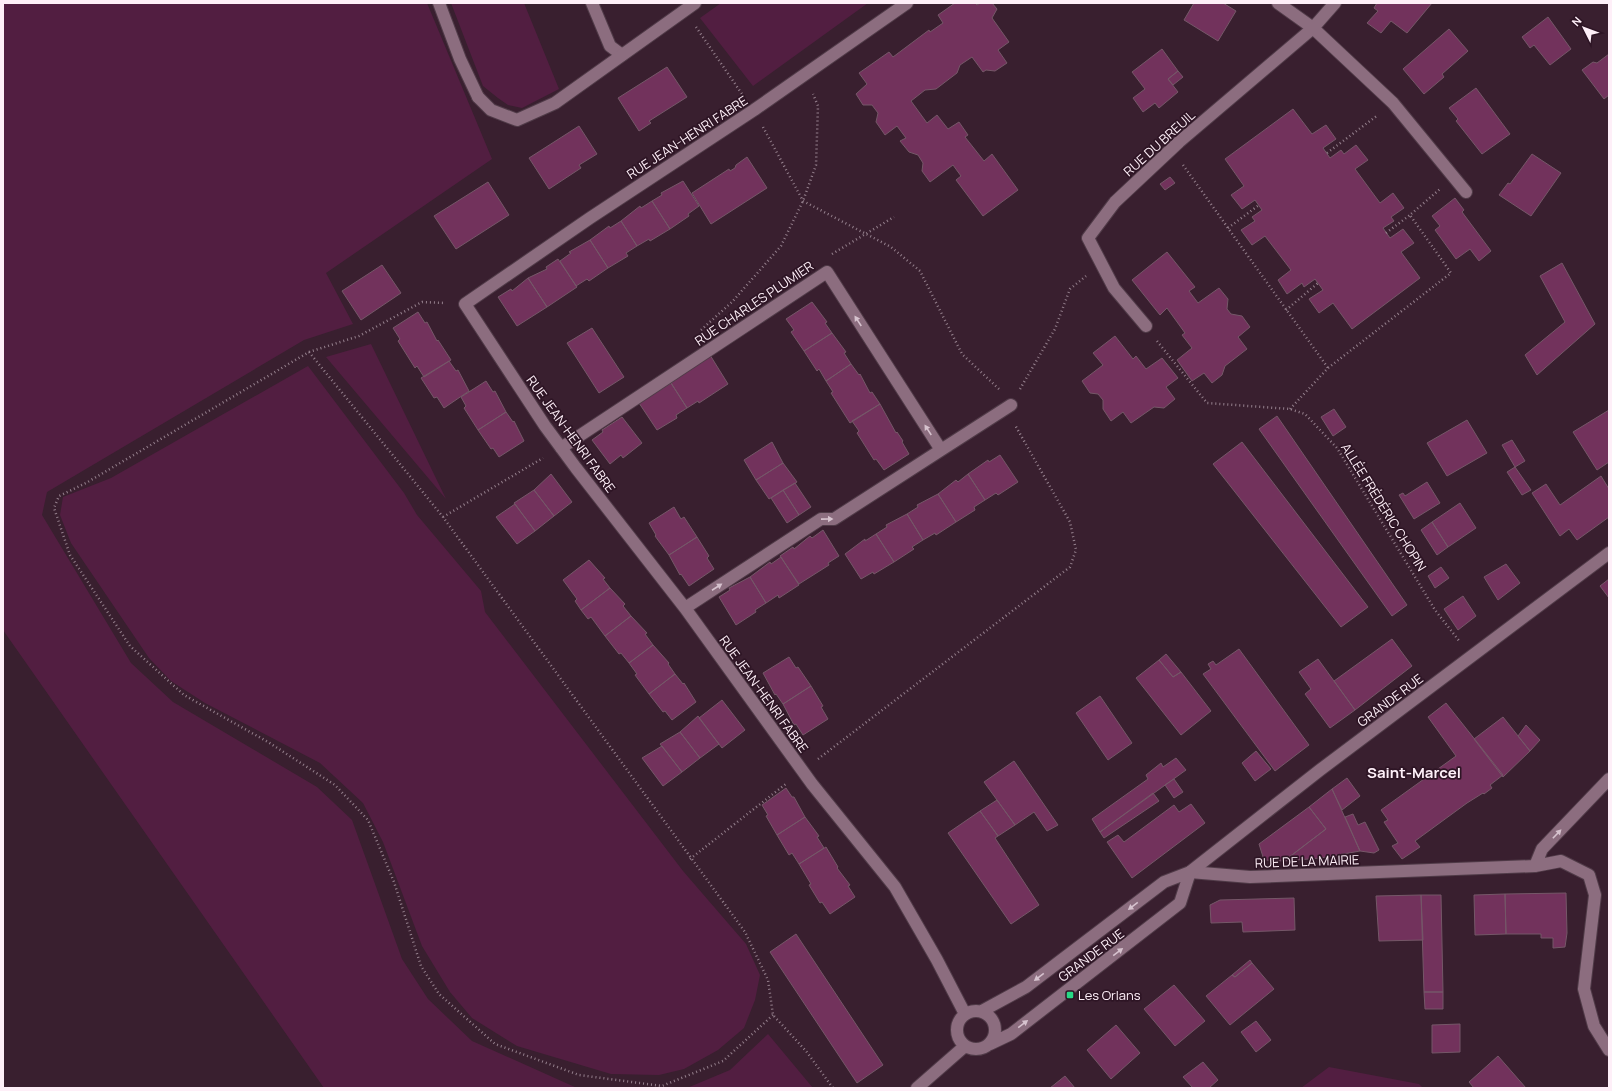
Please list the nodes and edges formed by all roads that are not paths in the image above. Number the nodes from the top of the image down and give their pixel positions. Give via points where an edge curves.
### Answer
1 (439, 3) edge
2 (592, 3) edge
3 (695, 3) edge
4 (907, 3) edge
5 (1278, 3) edge
6 (1335, 3) edge
7 (1314, 28) junction
8 (622, 55) junction
9 (1466, 192) dead end
10 (1146, 326) road end
11 (1011, 405) road end
12 (561, 448) junction
13 (941, 450) junction
14 (1609, 553) edge
15 (685, 608) junction
16 (1609, 779) edge
17 (1535, 866) junction
18 (1190, 872) junction
19 (982, 1012) junction
20 (965, 1014) junction
21 (990, 1044) junction
22 (965, 1046) junction
23 (1609, 1050) edge
24 (917, 1088) edge

1 - 8 street via 460,59 478,96 491,110 517,120 555,103
2 - 8 street via 610,46
3 - 8 street
4 - 12 street, RUE JEAN-HENRI FABRE via 754,110 465,304
5 - 7 street
6 - 7 street, RUE DU BREUIL
7 - 9 street via 1393,103
7 - 10 street, RUE DU BREUIL via 1171,149 1115,202 1088,238 1114,288
11 - 13 street
13 -> 12 street, RUE CHARLES PLUMIER via 827,272
12 - 15 street, RUE JEAN-HENRI FABRE
15 -> 13 street via 821,519 834,519
14 - 18 street, GRANDE RUE via 1274,805
15 - 20 street, RUE JEAN-HENRI FABRE via 802,772 895,888
17 -> 16 street via 1542,849
17 - 18 street, RUE DE LA MAIRIE via 1250,877
17 - 23 street, RUE DE LA MAIRIE via 1561,861 1589,875 1596,895 1584,989 1594,1026
18 -> 19 street, GRANDE RUE via 1164,882 1026,986
21 -> 18 street, GRANDE RUE via 1011,1034 1180,903
19 - 20 street via 976,1010
19 - 21 street via 992,1018 994,1024 995,1031
20 - 22 street via 957,1024 956,1030 960,1042
21 - 22 street via 978,1049
22 - 24 street

